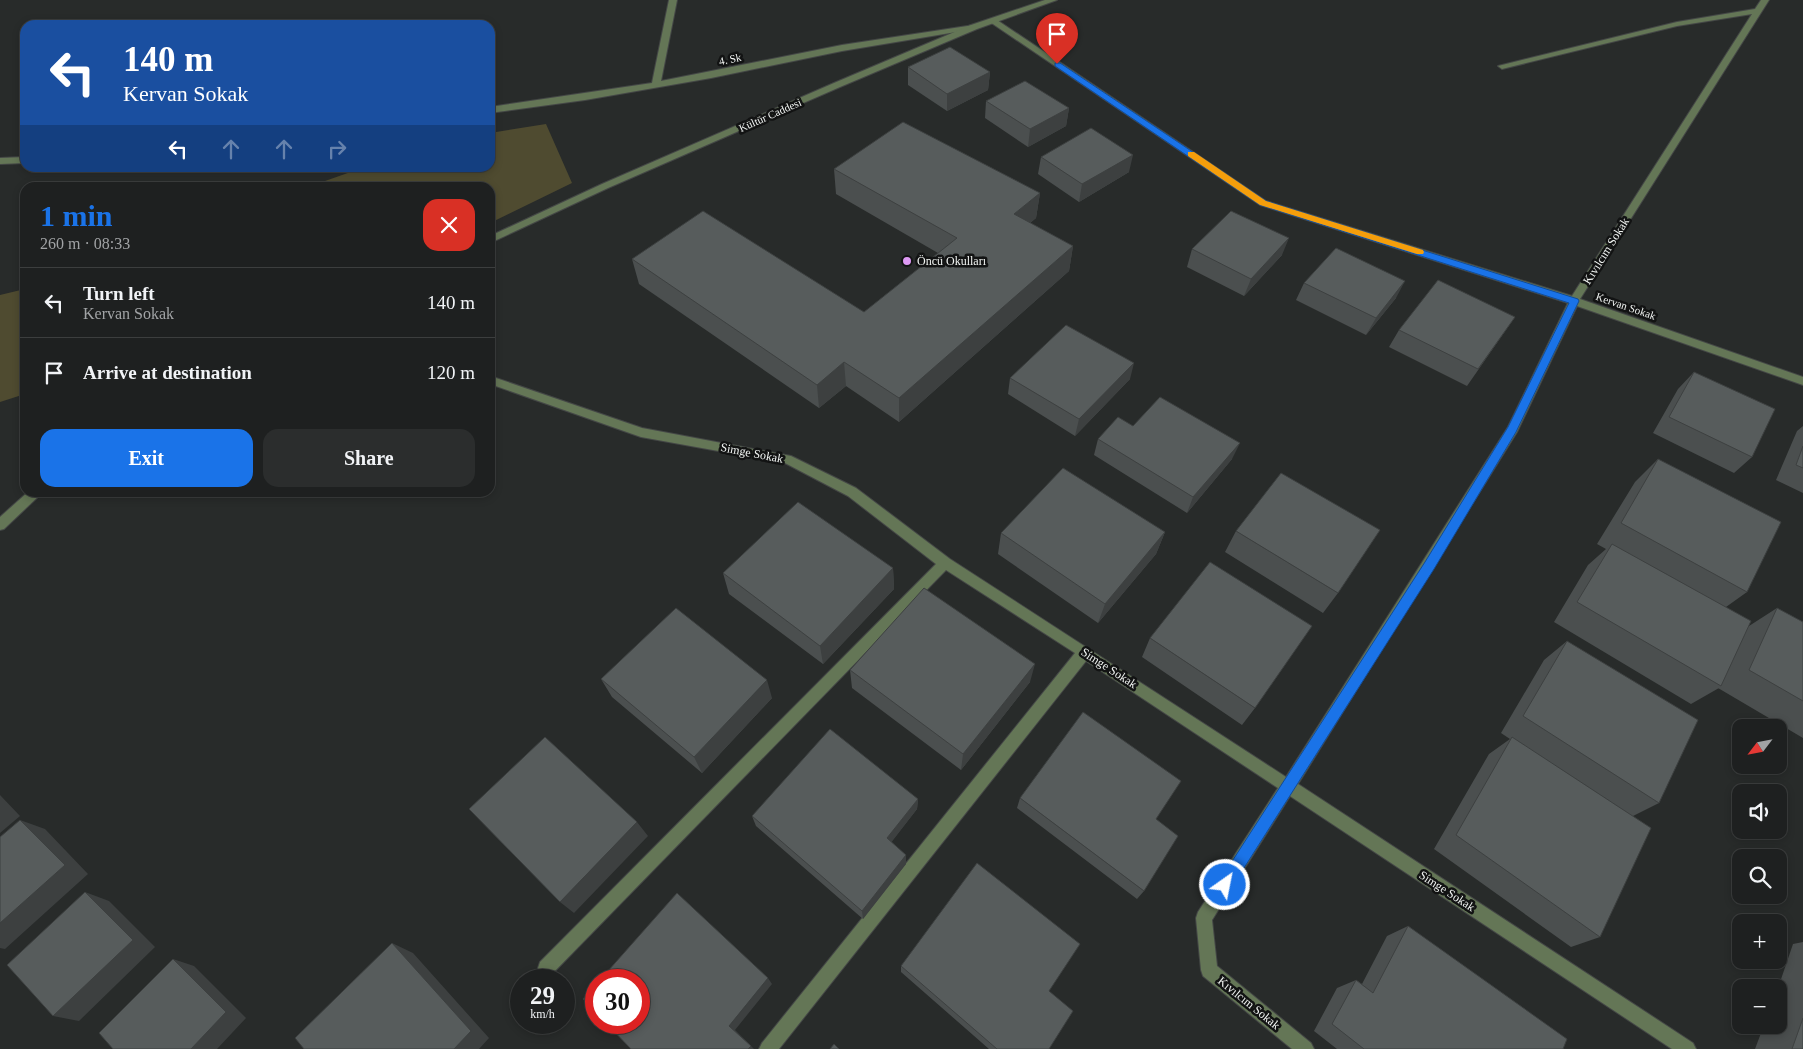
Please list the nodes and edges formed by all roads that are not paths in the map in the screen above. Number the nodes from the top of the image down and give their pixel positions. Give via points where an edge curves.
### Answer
1 (673, 0) edge
2 (1053, 0) edge
3 (1761, 6) edge
4 (994, 22) junction
5 (974, 27) junction
6 (1502, 66) dead end
7 (656, 84) junction
8 (495, 109) edge
9 (20, 160) edge
10 (0, 161) edge
11 (495, 238) edge
12 (1574, 301) junction
13 (1803, 380) edge
14 (495, 382) edge
15 (31, 497) edge
16 (0, 525) edge
17 (945, 563) junction
18 (1084, 652) junction
19 (1288, 786) junction
20 (546, 968) dead end
21 (768, 1049) edge
22 (1305, 1049) edge
23 (1687, 1049) edge

1 - 7 street
2 - 4 street, Kültür Caddesi
3 - 6 street
3 - 12 street, Kıvılcım Sokak
4 - 5 street, Kültür Caddesi
4 - 12 street, Kervan Sokak via 1263,203
5 - 7 street, 4. Sk via 842,48
5 - 11 street, Kültür Caddesi via 605,186
7 - 8 street, 4. Sk
9 - 10 street
12 - 13 street, Kervan Sokak
12 - 19 street, Kıvılcım Sokak via 1513,429 1430,566
14 - 17 street, Simge Sokak via 640,432 786,459 852,492
15 - 16 street
17 - 18 street, Simge Sokak
17 - 20 street
18 - 19 street, Simge Sokak
18 - 21 street
19 - 22 street, Kıvılcım Sokak via 1204,918 1209,970
19 - 23 street, Simge Sokak

